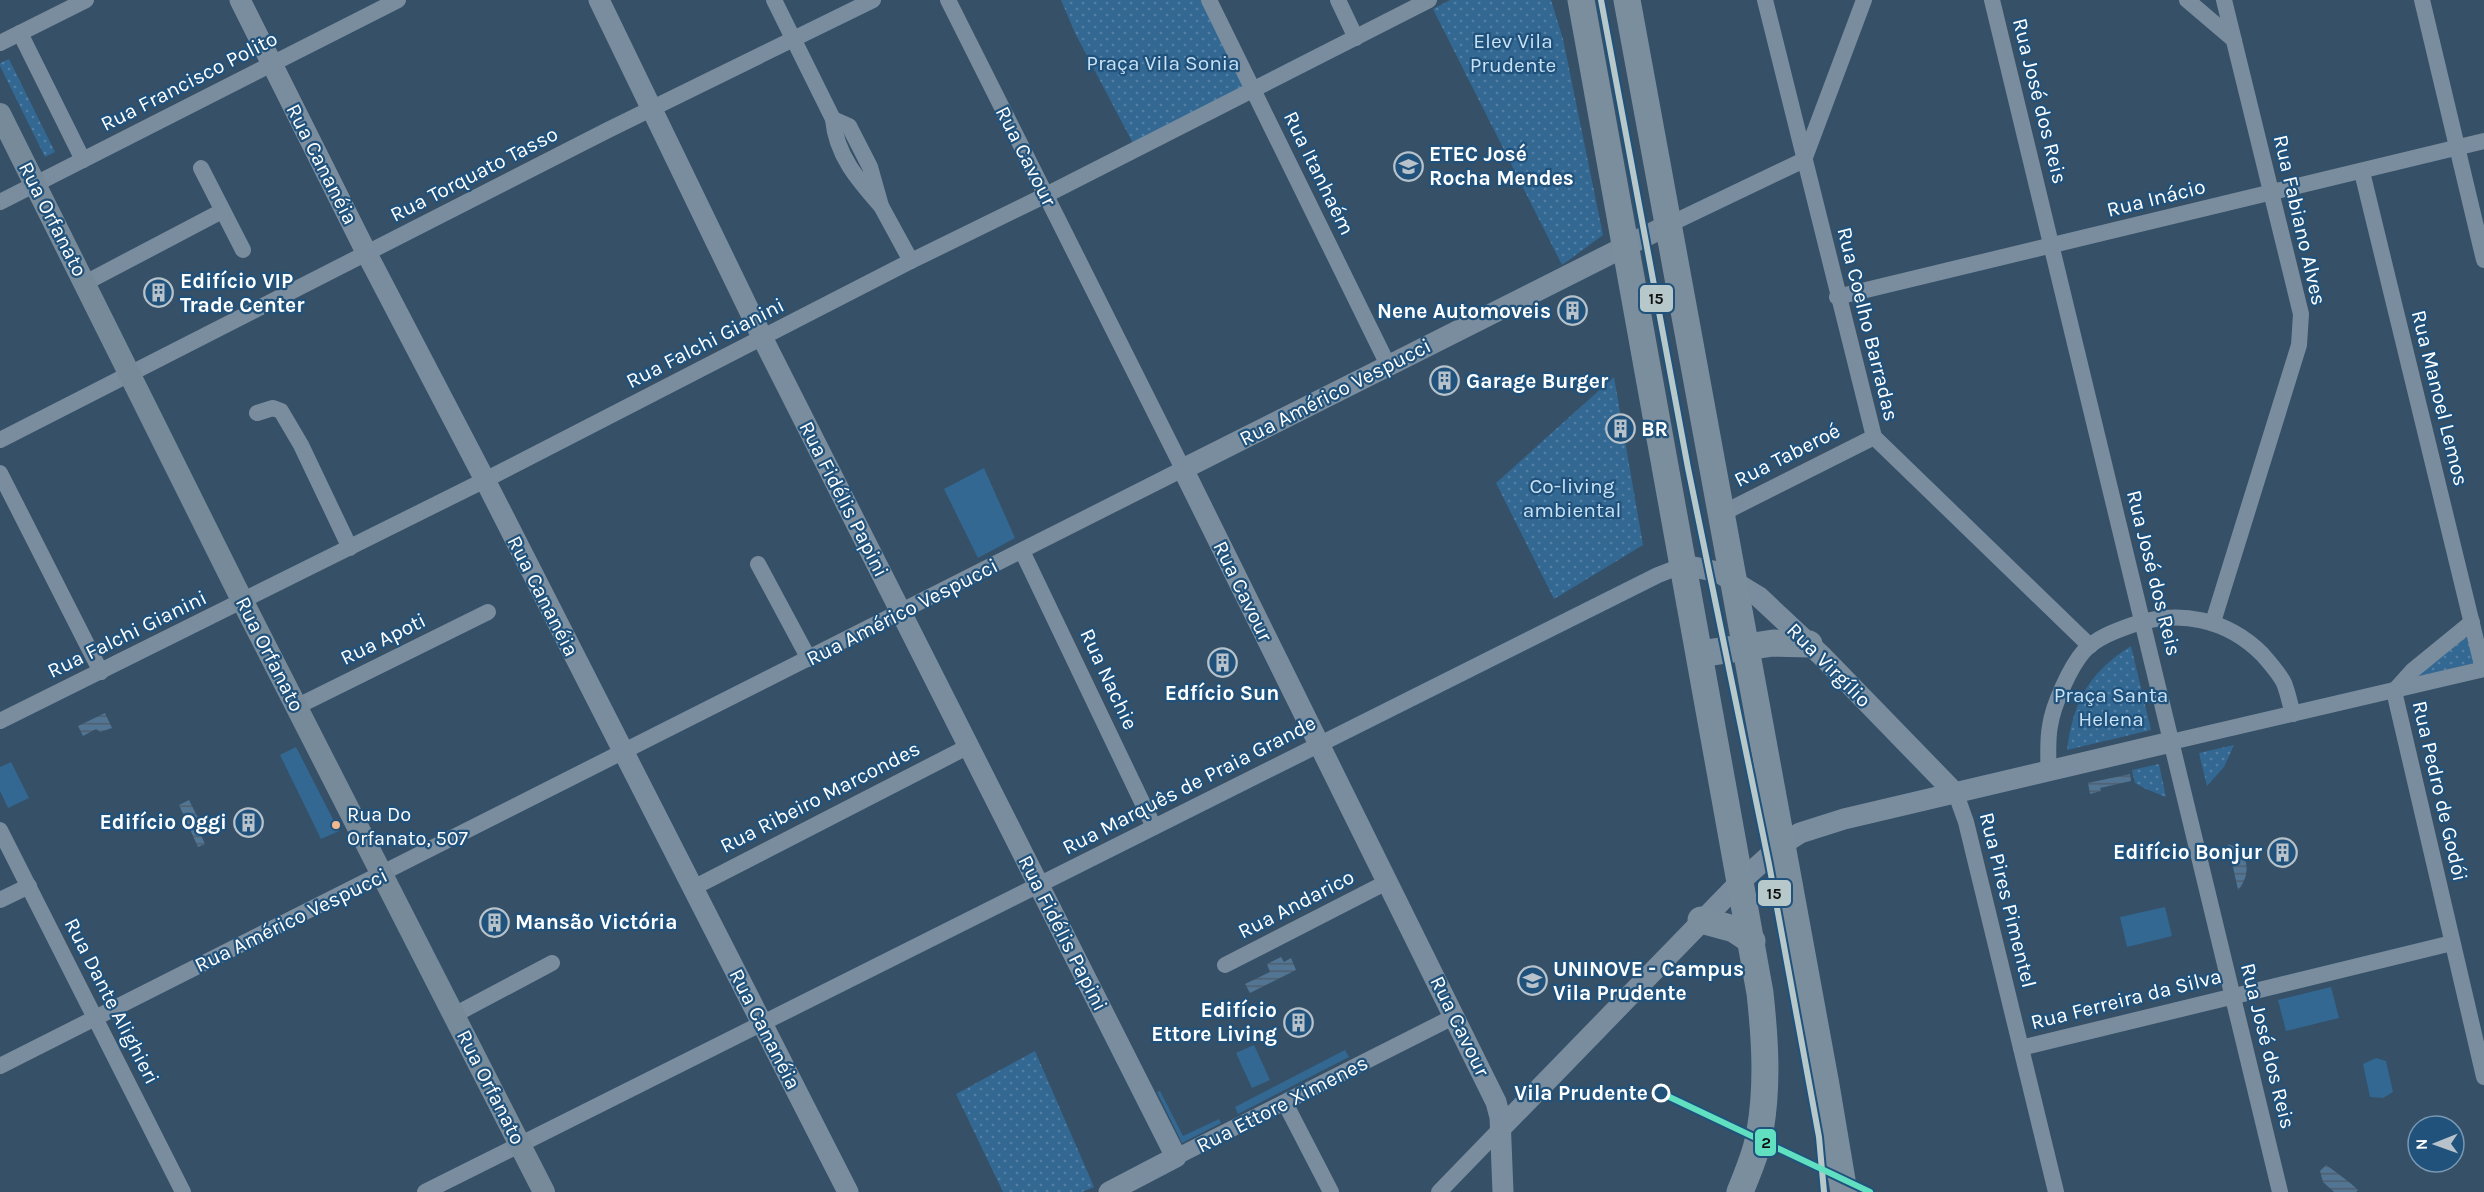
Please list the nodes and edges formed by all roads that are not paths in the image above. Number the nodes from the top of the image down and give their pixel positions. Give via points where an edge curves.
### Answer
1 (86, 0) edge
2 (240, 0) edge
3 (398, 0) edge
4 (599, 0) edge
5 (774, 0) edge
6 (873, 0) edge
7 (948, 0) edge
8 (1209, 0) edge
9 (1338, 0) edge
10 (1429, 0) edge
11 (1581, 0) edge
12 (1627, 0) edge
13 (1765, 0) edge
14 (1864, 0) edge
15 (1992, 0) edge
16 (2187, 0) edge
17 (2224, 0) edge
18 (2422, 0) edge
19 (20, 33) junction
20 (1356, 38) junction
21 (793, 40) junction
22 (2234, 40) junction
23 (0, 43) edge
24 (272, 65) junction
25 (1252, 89) junction
26 (652, 108) junction
27 (0, 114) edge
28 (2484, 141) edge
29 (2457, 148) junction
30 (83, 160) junction
31 (1804, 160) junction
32 (201, 168) dead end
33 (2362, 171) junction
34 (35, 184) junction
35 (2272, 193) junction
36 (1046, 195) junction
37 (0, 202) edge
38 (222, 211) junction
39 (1668, 225) junction
40 (1626, 245) junction
41 (2052, 246) junction
42 (243, 250) dead end
43 (367, 254) junction
44 (2484, 260) edge
45 (911, 261) junction
46 (85, 284) junction
47 (1838, 297) junction
48 (763, 339) junction
49 (1388, 365) junction
50 (131, 375) junction
51 (257, 412) dead end
52 (1874, 437) junction
53 (0, 440) edge
54 (1183, 469) junction
55 (0, 473) edge
56 (485, 480) junction
57 (1720, 514) junction
58 (350, 548) junction
59 (1022, 550) junction
60 (758, 564) dead end
61 (1684, 565) junction
62 (1733, 580) junction
63 (243, 602) junction
64 (488, 612) dead end
65 (901, 612) junction
66 (2142, 621) junction
67 (2213, 622) junction
68 (2472, 622) junction
69 (1809, 644) junction
70 (2090, 646) junction
71 (1745, 647) junction
72 (1700, 654) junction
73 (808, 659) junction
74 (2484, 669) edge
75 (101, 672) junction
76 (2394, 691) junction
77 (298, 706) junction
78 (2293, 714) junction
79 (0, 721) edge
80 (2171, 742) junction
81 (1319, 745) junction
82 (969, 746) junction
83 (623, 753) junction
84 (2048, 772) junction
85 (1940, 777) junction
86 (1956, 794) junction
87 (1923, 801) junction
88 (1154, 827) junction
89 (0, 830) edge
90 (1781, 845) junction
91 (383, 874) junction
92 (1741, 880) junction
93 (1387, 882) junction
94 (28, 886) junction
95 (1039, 886) junction
96 (693, 888) junction
97 (0, 900) edge
98 (1701, 920) junction
99 (1752, 941) junction
100 (2452, 944) junction
101 (552, 963) dead end
102 (1225, 965) dead end
103 (2233, 996) junction
104 (454, 1015) junction
105 (1455, 1016) junction
106 (95, 1017) junction
107 (761, 1023) junction
108 (2020, 1048) junction
109 (0, 1066) edge
110 (2484, 1077) edge
111 (1826, 1084) junction
112 (1285, 1103) junction
113 (1501, 1128) junction
114 (520, 1145) junction
115 (1176, 1157) junction
116 (183, 1192) edge
117 (425, 1192) edge
118 (544, 1192) edge
119 (848, 1192) edge
120 (1109, 1192) edge
121 (1331, 1192) edge
122 (1439, 1192) edge
123 (1503, 1192) edge
124 (1740, 1192) edge
125 (1844, 1192) edge
126 (1855, 1192) edge
127 (2056, 1192) edge
128 (2280, 1192) edge

1 - 19 street
2 - 24 street, Rua Cananéia
3 - 24 street, Rua Francisco Polito
4 - 26 street, Rua Fidélis Papini
5 - 21 street
6 - 21 street, Rua Torquato Tasso
7 - 36 street, Rua Cavour
8 - 25 street, Rua Itanhaém
9 - 20 street
10 - 20 street, Rua Falchi Gianini
11 - 40 highway
12 - 39 highway
13 - 31 street, Rua Coelho Barradas
14 - 31 street
15 - 41 street, Rua José dos Reis
16 - 22 street
17 - 22 street, Rua Fabiano Alves
18 - 29 street
19 - 23 street
19 - 30 street
20 - 25 street, Rua Falchi Gianini
21 - 26 street, Rua Torquato Tasso
21 - 45 street via 833,119 835,137 853,175 881,206
22 - 35 street, Rua Fabiano Alves
24 - 30 street, Rua Francisco Polito
24 - 43 street, Rua Cananéia
25 - 36 street, Rua Falchi Gianini
25 - 49 street, Rua Itanhaém
26 - 43 street, Rua Torquato Tasso
26 - 48 street, Rua Fidélis Papini
27 - 34 main road, Rua Orfanato
28 - 29 street, Rua Inácio
29 - 33 street, Rua Inácio
29 - 44 street
30 - 34 street, Rua Francisco Polito
31 - 39 street, Rua Américo Vespucci
31 - 47 street, Rua Coelho Barradas
32 - 38 street
33 - 35 street, Rua Inácio
33 - 68 street, Rua Manoel Lemos
34 - 37 street, Rua Francisco Polito
34 - 46 main road, Rua Orfanato
35 - 41 street, Rua Inácio
35 - 67 street, Rua Fabiano Alves via 2301,314 2299,345
36 - 45 street, Rua Falchi Gianini
36 - 54 street, Rua Cavour
38 - 42 street
38 - 46 street
39 - 40 street, Rua Américo Vespucci
39 - 57 highway
40 - 49 street, Rua Américo Vespucci
40 - 61 highway
41 - 47 street, Rua Inácio
41 - 66 street, Rua José dos Reis
43 - 50 street, Rua Torquato Tasso
43 - 56 street, Rua Cananéia
45 - 48 street, Rua Falchi Gianini
46 - 50 main road, Rua Orfanato
47 - 52 street, Rua Coelho Barradas
48 - 56 street, Rua Falchi Gianini
48 - 65 street, Rua Fidélis Papini
49 - 54 street, Rua Américo Vespucci
50 - 53 street, Rua Torquato Tasso
50 - 63 main road, Rua Orfanato
51 - 58 street via 273,408 281,411
52 - 57 street, Rua Taberoé
52 - 70 street, Rua Coelho Barradas
54 - 59 street, Rua Américo Vespucci
54 - 81 street, Rua Cavour
55 - 75 street
56 - 58 street, Rua Falchi Gianini
56 - 83 street, Rua Cananéia
57 - 62 highway
58 - 63 street, Rua Falchi Gianini
59 - 65 street, Rua Américo Vespucci
59 - 88 street, Rua Nachie
60 - 73 street
61 - 62 street, Rua Virgílio via 1718,572
61 - 72 highway
61 - 81 street, Rua Marquês de Praia Grande
62 - 69 street, Rua Virgílio via 1759,597
62 - 71 highway
63 - 75 street, Rua Falchi Gianini
63 - 77 main road, Rua Orfanato
64 - 77 street, Rua Apoti
65 - 73 street, Rua Américo Vespucci
65 - 82 street, Rua Fidélis Papini
66 - 67 street via 2166,617
66 - 70 street via 2116,630
66 - 80 street, Rua José dos Reis
67 - 78 street via 2251,644 2270,663 2283,682
68 - 74 street, Rua Manoel Lemos
68 - 76 street via 2412,671
69 - 71 highway
69 - 85 street, Rua Virgílio
70 - 84 street via 2059,696 2050,725
71 - 72 highway
71 - 90 highway
72 - 92 highway
73 - 83 street, Rua Américo Vespucci
74 - 76 street
75 - 79 street, Rua Falchi Gianini
76 - 78 street
76 - 100 street, Rua Pedro de Godói
77 - 91 main road, Rua Orfanato
78 - 80 street
80 - 84 street
80 - 103 street, Rua José dos Reis
81 - 88 street, Rua Marquês de Praia Grande
81 - 93 street, Rua Cavour
82 - 95 street, Rua Fidélis Papini
82 - 96 street, Rua Ribeiro Marcondes
83 - 91 street, Rua Américo Vespucci
83 - 96 street, Rua Cananéia
84 - 86 street
85 - 86 street, Rua Virgílio
85 - 87 street
86 - 87 street
86 - 108 street, Rua Pires Pimentel
87 - 90 street via 1820,825
88 - 95 street, Rua Marquês de Praia Grande
89 - 94 street, Rua Dante Alighieri
90 - 92 street
90 - 111 highway
91 - 104 main road, Rua Orfanato
91 - 106 street, Rua Américo Vespucci
92 - 98 street
92 - 99 highway
93 - 102 street, Rua Andarico
93 - 105 street, Rua Cavour
94 - 97 street
94 - 106 street, Rua Dante Alighieri
95 - 107 street, Rua Marquês de Praia Grande
95 - 115 street, Rua Fidélis Papini
96 - 107 street, Rua Cananéia
98 - 99 highway via 1734,929
98 - 113 street
99 - 124 highway via 1765,1036 1765,1084 1760,1133
100 - 103 street, Rua Ferreira da Silva
100 - 110 street, Rua Pedro de Godói
101 - 104 street
103 - 108 street, Rua Ferreira da Silva
103 - 128 street, Rua José dos Reis
104 - 114 main road, Rua Orfanato
105 - 112 street, Rua Ettore Ximenes
105 - 113 street, Rua Cavour via 1496,1101
106 - 109 street, Rua Américo Vespucci
106 - 116 street, Rua Dante Alighieri
107 - 114 street, Rua Marquês de Praia Grande
107 - 119 street, Rua Cananéia
108 - 127 street, Rua Pires Pimentel
111 - 125 highway
111 - 126 street via 1837,1099
112 - 115 street, Rua Ettore Ximenes
112 - 121 street
113 - 122 street
113 - 123 street, Rua Cavour
114 - 117 street, Rua Marquês de Praia Grande
114 - 118 main road, Rua Orfanato
115 - 120 street, Rua Ettore Ximenes

